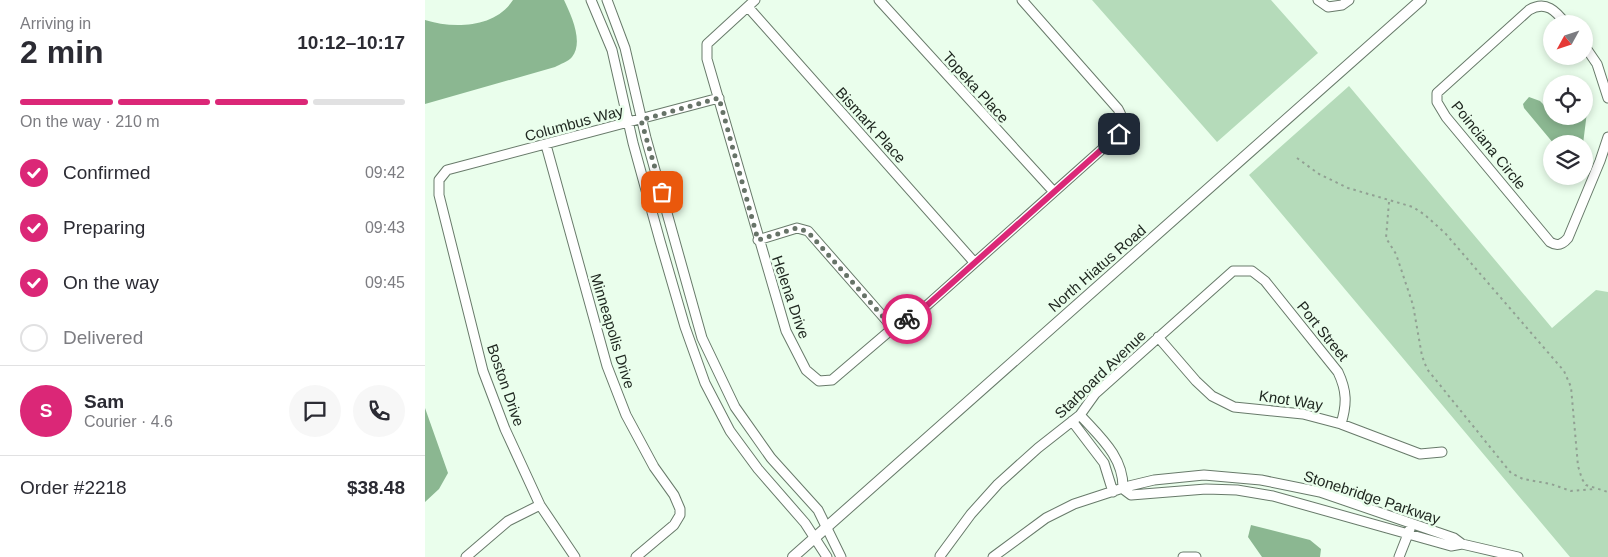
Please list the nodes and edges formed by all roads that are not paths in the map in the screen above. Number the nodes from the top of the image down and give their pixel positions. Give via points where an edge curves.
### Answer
1 (591, 0) edge
2 (607, 0) edge
3 (755, 0) edge
4 (879, 0) edge
5 (1022, 0) edge
6 (1318, 0) edge
7 (1349, 0) edge
8 (1421, 0) edge
9 (748, 7) junction
10 (1559, 15) edge
11 (1593, 58) edge
12 (719, 98) junction
13 (1608, 98) edge
14 (641, 120) junction
15 (629, 123) junction
16 (1608, 136) edge
17 (546, 145) junction
18 (439, 180) joint
19 (1054, 192) junction
20 (758, 240) junction
21 (974, 262) junction
22 (1248, 270) joint
23 (893, 328) junction
24 (1158, 337) junction
25 (1081, 414) junction
26 (1072, 421) junction
27 (1341, 424) junction
28 (752, 433) junction
29 (739, 444) junction
30 (1442, 452) dead end
31 (1123, 490) junction
32 (1113, 492) junction
33 (540, 505) junction
34 (1412, 523) junction
35 (826, 528) junction
36 (1408, 533) junction
37 (815, 537) junction
38 (1462, 544) junction
39 (939, 556) edge
40 (466, 557) edge
41 (575, 557) edge
42 (636, 557) edge
43 (793, 557) edge
44 (827, 557) edge
45 (841, 557) edge
46 (993, 557) edge
47 (1183, 557) edge
48 (1196, 557) edge
49 (1399, 557) edge
50 (1518, 557) edge

1 - 15 street via 612,50
2 - 14 street via 625,48
3 - 9 street
4 - 19 street, Topeka Place
5 - 19 street via 1119,109 1123,120 1119,134
6 - 7 street via 1328,7 1342,5
8 - 35 street, North Hiatus Road
9 - 12 street, Helena Drive via 707,44 707,59
9 - 21 street, Bismark Place
10 - 16 street, Poinciana Circle via 1540,5 1529,10 1437,93 1437,102 1550,242 1561,249 1600,162
11 - 13 street
12 - 14 street, Columbus Way
12 - 20 street, Helena Drive
14 - 15 street, Columbus Way
14 - 28 street via 702,338 735,407
15 - 17 street, Columbus Way
15 - 29 street via 685,327 718,411
17 - 18 street, Columbus Way via 447,170
17 - 42 street, Minneapolis Drive via 607,366 626,415 654,467 678,502 680,515 668,530
18 - 33 street, Boston Drive via 439,195 483,371
19 - 21 street
20 - 23 street via 797,228 808,232
20 - 23 street, Helena Drive via 786,331 806,370 819,381 832,380
21 - 23 street via 924,308
22 - 24 street, Starboard Avenue via 1228,274
22 - 27 street, Port Street via 1265,281 1338,372 1345,385 1347,399
24 - 25 street, Starboard Avenue via 1095,394
24 - 27 street, Knot Way via 1196,381 1219,400 1234,407 1303,414
25 - 26 street, Starboard Avenue
25 - 31 street via 1111,448 1118,461
26 - 32 street via 1104,463
26 - 39 street, Starboard Avenue via 999,484
27 - 30 street, Knot Way via 1420,454
28 - 29 street
28 - 35 street via 817,510
29 - 37 street
31 - 32 street, Stonebridge Parkway
31 - 34 street, Stonebridge Parkway via 1145,482 1181,476 1233,476 1320,492
31 - 36 street, Stonebridge Parkway via 1131,495 1177,490 1237,490 1273,496
32 - 46 street, Stonebridge Parkway via 1074,504 1046,518
33 - 40 street via 508,521
33 - 41 street, Boston Drive
34 - 36 street
34 - 38 street, Stonebridge Parkway
35 - 37 street, North Hiatus Road
35 - 45 street
36 - 38 street, Stonebridge Parkway via 1451,546
36 - 49 street
37 - 43 street, North Hiatus Road
37 - 44 street
38 - 50 street, Stonebridge Parkway
47 - 48 street

